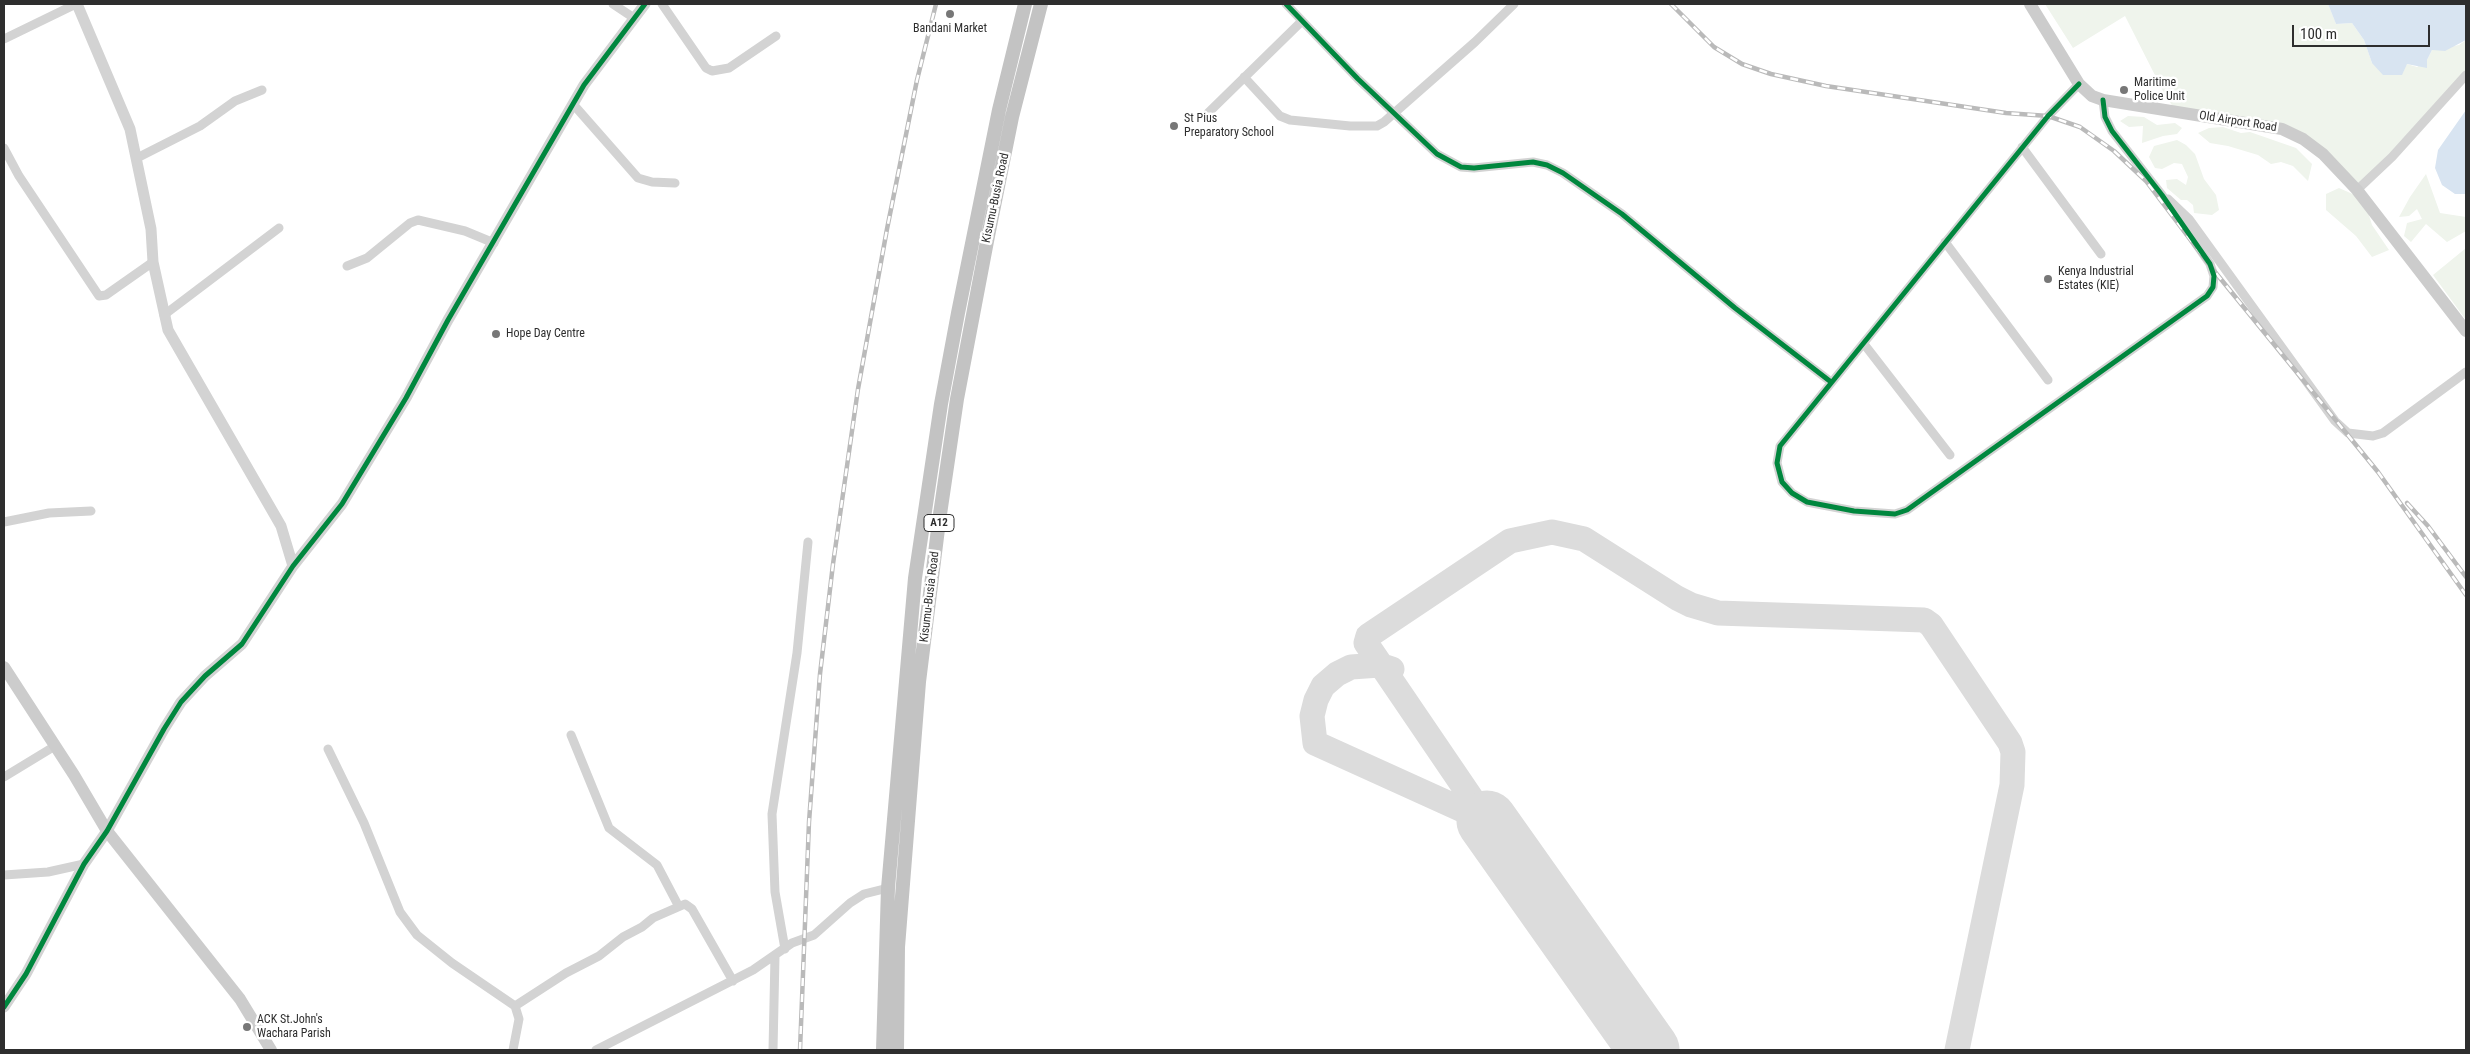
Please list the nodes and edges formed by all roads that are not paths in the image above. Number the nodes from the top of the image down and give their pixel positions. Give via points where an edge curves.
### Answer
1 (76, 4) edge
2 (613, 4) edge
3 (645, 4) edge
4 (662, 4) edge
5 (1025, 4) edge
6 (1041, 4) edge
7 (1286, 4) edge
8 (1514, 4) edge
9 (2030, 4) edge
10 (634, 18) junction
11 (1302, 21) junction
12 (776, 36) dead end
13 (4, 39) edge
14 (2466, 75) edge
15 (1244, 77) junction
16 (2079, 84) junction
17 (262, 90) dead end
18 (2103, 100) junction
19 (573, 104) junction
20 (1393, 112) junction
21 (1208, 113) dead end
22 (2022, 147) junction
23 (4, 148) edge
24 (137, 158) junction
25 (675, 183) dead end
26 (2357, 190) junction
27 (2162, 195) junction
28 (279, 228) dead end
29 (1945, 242) junction
30 (494, 243) junction
31 (2101, 254) dead end
32 (153, 262) junction
33 (346, 266) dead end
34 (164, 315) junction
35 (2466, 331) edge
36 (1864, 344) junction
37 (2466, 372) edge
38 (2048, 380) dead end
39 (1831, 382) junction
40 (1950, 455) dead end
41 (91, 511) dead end
42 (4, 522) edge
43 (808, 542) dead end
44 (293, 566) junction
45 (4, 667) edge
46 (571, 735) dead end
47 (55, 746) junction
48 (328, 749) dead end
49 (4, 777) edge
50 (107, 831) junction
51 (84, 864) junction
52 (4, 875) edge
53 (888, 888) junction
54 (678, 906) junction
55 (785, 949) junction
56 (776, 956) junction
57 (733, 980) junction
58 (515, 1006) junction
59 (4, 1007) edge
60 (271, 1050) edge
61 (513, 1050) edge
62 (596, 1050) edge
63 (773, 1050) edge
64 (882, 1050) edge
65 (897, 1050) edge

1 - 13 street
1 - 24 street via 121,104
2 - 10 street
3 - 10 street
4 - 12 street via 706,68 712,70 728,68
5 - 53 highway, Kisumu-Busia Road / A12 via 999,110 940,414 915,578
6 - 65 highway, Kisumu-Busia Road / A12 via 1012,117 988,236 957,399 939,520 919,682 898,947
7 - 11 street
8 - 20 street
9 - 16 main road, Old Airport Road
10 - 19 street
11 - 15 street
11 - 20 street
14 - 26 street via 2392,157
15 - 20 street via 1275,112 1290,120 1377,126
15 - 21 street
16 - 18 main road, Old Airport Road via 2092,96
16 - 22 street
17 - 24 street via 235,101 200,126
18 - 26 main road, Old Airport Road via 2282,129 2303,138 2323,154
18 - 27 street via 2105,117 2112,132
19 - 25 street via 638,178
19 - 30 street
20 - 39 street via 1437,154 1461,167 1533,162 1563,173 1622,214
22 - 29 street
22 - 31 street
23 - 32 street via 19,176 99,296 106,295
24 - 32 street
26 - 35 main road, Old Airport Road
27 - 37 street via 2189,219 2335,421 2348,433 2373,436 2384,433
27 - 39 street via 2210,264 2213,287 2207,296 1907,510 1881,514 1807,502 1782,482 1778,463 1780,446
28 - 34 street
29 - 36 street
29 - 38 street
30 - 33 street via 465,231 418,220 367,258
30 - 44 street via 342,504
32 - 34 street
34 - 44 street via 168,330 281,526
36 - 39 street
36 - 40 street
41 - 42 street via 50,512
43 - 55 street via 797,653 772,814 775,892
44 - 50 street via 242,644 205,676 182,702
45 - 47 main road
46 - 54 street via 609,828 657,865
47 - 49 street
47 - 50 main road
48 - 58 street via 364,823 400,912 417,935
50 - 51 street
50 - 60 main road via 240,999
51 - 52 street via 48,872
51 - 59 street via 26,974
53 - 55 street via 864,894 814,935
53 - 64 highway, Kisumu-Busia Road / A12
54 - 57 street via 685,904 692,909
54 - 58 street
55 - 56 street
56 - 57 street
56 - 63 street
57 - 62 street
58 - 61 street via 519,1019

